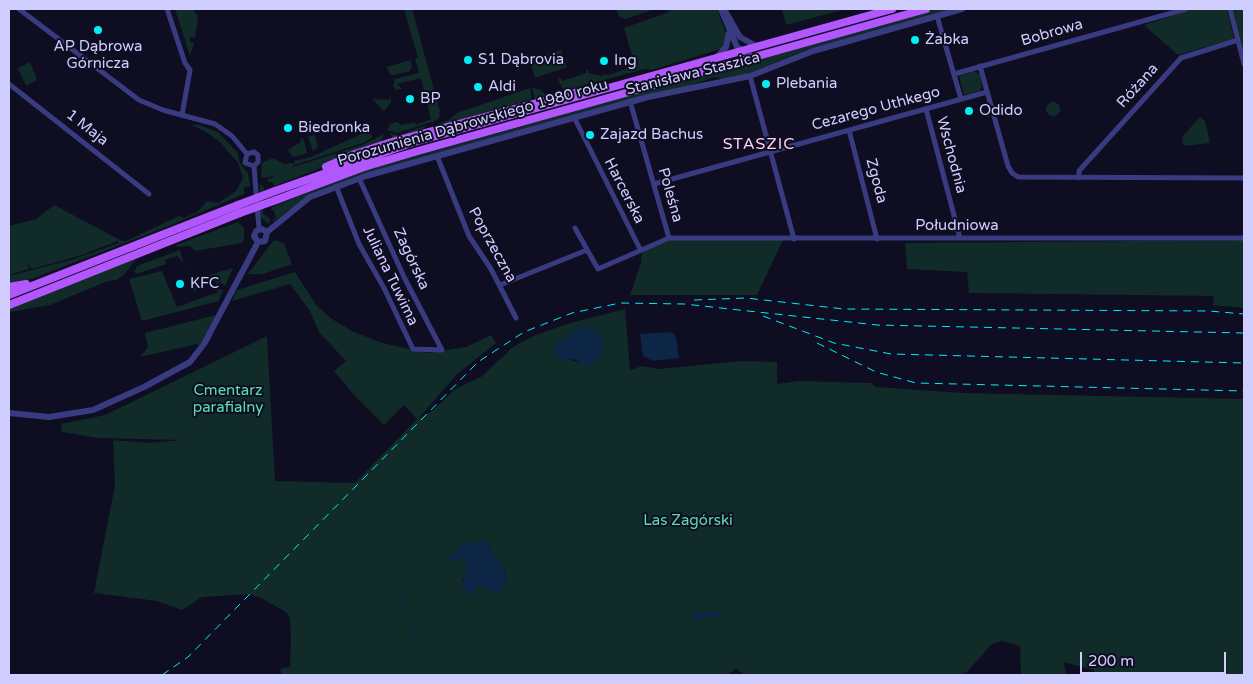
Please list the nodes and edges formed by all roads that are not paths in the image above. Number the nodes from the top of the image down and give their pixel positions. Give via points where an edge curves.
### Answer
1 (20, 9) edge
2 (167, 9) edge
3 (722, 9) edge
4 (892, 9) edge
5 (926, 9) edge
6 (962, 9) edge
7 (1186, 9) edge
8 (1230, 9) edge
9 (937, 16) junction
10 (729, 32) junction
11 (740, 37) junction
12 (1238, 40) junction
13 (756, 46) junction
14 (740, 50) junction
15 (753, 57) junction
16 (716, 58) junction
17 (729, 64) junction
18 (1244, 64) edge
19 (980, 66) junction
20 (954, 74) junction
21 (750, 76) junction
22 (9, 84) edge
23 (987, 92) junction
24 (961, 99) junction
25 (630, 102) junction
26 (926, 108) junction
27 (182, 115) junction
28 (574, 117) junction
29 (849, 130) junction
30 (771, 151) junction
31 (247, 154) junction
32 (436, 156) junction
33 (254, 166) junction
34 (359, 178) junction
35 (1079, 178) junction
36 (1244, 178) edge
37 (654, 184) junction
38 (336, 186) junction
39 (148, 194) dead end
40 (575, 228) dead end
41 (258, 229) junction
42 (267, 232) junction
43 (669, 238) junction
44 (960, 238) junction
45 (1244, 238) edge
46 (794, 239) junction
47 (877, 239) junction
48 (258, 242) junction
49 (640, 249) junction
50 (587, 250) junction
51 (43, 280) junction
52 (500, 285) junction
53 (9, 287) edge
54 (9, 295) edge
55 (9, 305) edge
56 (516, 318) dead end
57 (442, 350) joint
58 (9, 413) edge

1 - 27 street via 139,100
2 - 27 street via 184,63 190,70
3 - 10 street
3 - 11 street
4 - 13 main road, Porozumienia Dąbrowskiego 1980 roku
5 - 15 main road, Porozumienia Dąbrowskiego 1980 roku
6 - 9 street, Stanisława Staszica
7 - 19 street, Bobrowa
8 - 12 street
9 - 20 street, Cezarego Uthkego
9 - 21 street, Stanisława Staszica via 813,51
10 - 14 street
10 - 16 street via 726,47
11 - 13 street
11 - 14 street
12 - 18 street
12 - 35 street, Różana via 1181,58 1079,171
13 - 14 main road, Porozumienia Dąbrowskiego 1980 roku
14 - 15 street
14 - 16 main road, Porozumienia Dąbrowskiego 1980 roku
14 - 17 street
15 - 17 main road, Porozumienia Dąbrowskiego 1980 roku
16 - 51 main road, Porozumienia Dąbrowskiego 1980 roku, bridge via 404,145
17 - 55 main road, Porozumienia Dąbrowskiego 1980 roku, bridge via 400,156 276,200
19 - 20 street, Bobrowa
19 - 23 street
20 - 24 street, Cezarego Uthkego
21 - 25 street, Stanisława Staszica
21 - 30 street
22 - 39 street, 1 Maja
23 - 24 street, Cezarego Uthkego
23 - 35 street via 1012,173 1022,178
24 - 26 street, Cezarego Uthkego
25 - 28 street, Stanisława Staszica
25 - 37 street, Poleśna
26 - 29 street, Cezarego Uthkego
26 - 44 street, Wschodnia
27 - 31 street via 219,126
28 - 32 street, Stanisława Staszica
28 - 49 street, Harcerska
29 - 30 street, Cezarego Uthkego
29 - 47 street, Zgoda
30 - 37 street, Cezarego Uthkego
30 - 46 street
31 - 33 street via 245,163
31 - 33 street via 258,155
32 - 34 street, Stanisława Staszica
32 - 52 street, Poprzeczna via 469,236
33 - 41 street
34 - 38 street, Stanisława Staszica
34 - 57 street, Zagórska
35 - 36 street
37 - 43 street, Poleśna
38 - 42 street, Stanisława Staszica via 299,204
38 - 57 street, Juliana Tuwima via 360,244 412,348
40 - 50 street
41 - 42 street
41 - 48 street via 254,234
42 - 48 street, Stanisława Staszica via 265,241
43 - 46 street, Południowa
43 - 49 street
44 - 45 street, Południowa
44 - 47 street, Południowa
46 - 47 street, Południowa
48 - 58 street via 204,344 190,362 93,410 49,417
49 - 50 street via 598,269
50 - 52 street
51 - 53 main road
51 - 54 main road, Porozumienia Dąbrowskiego 1980 roku
52 - 56 street, Poprzeczna

